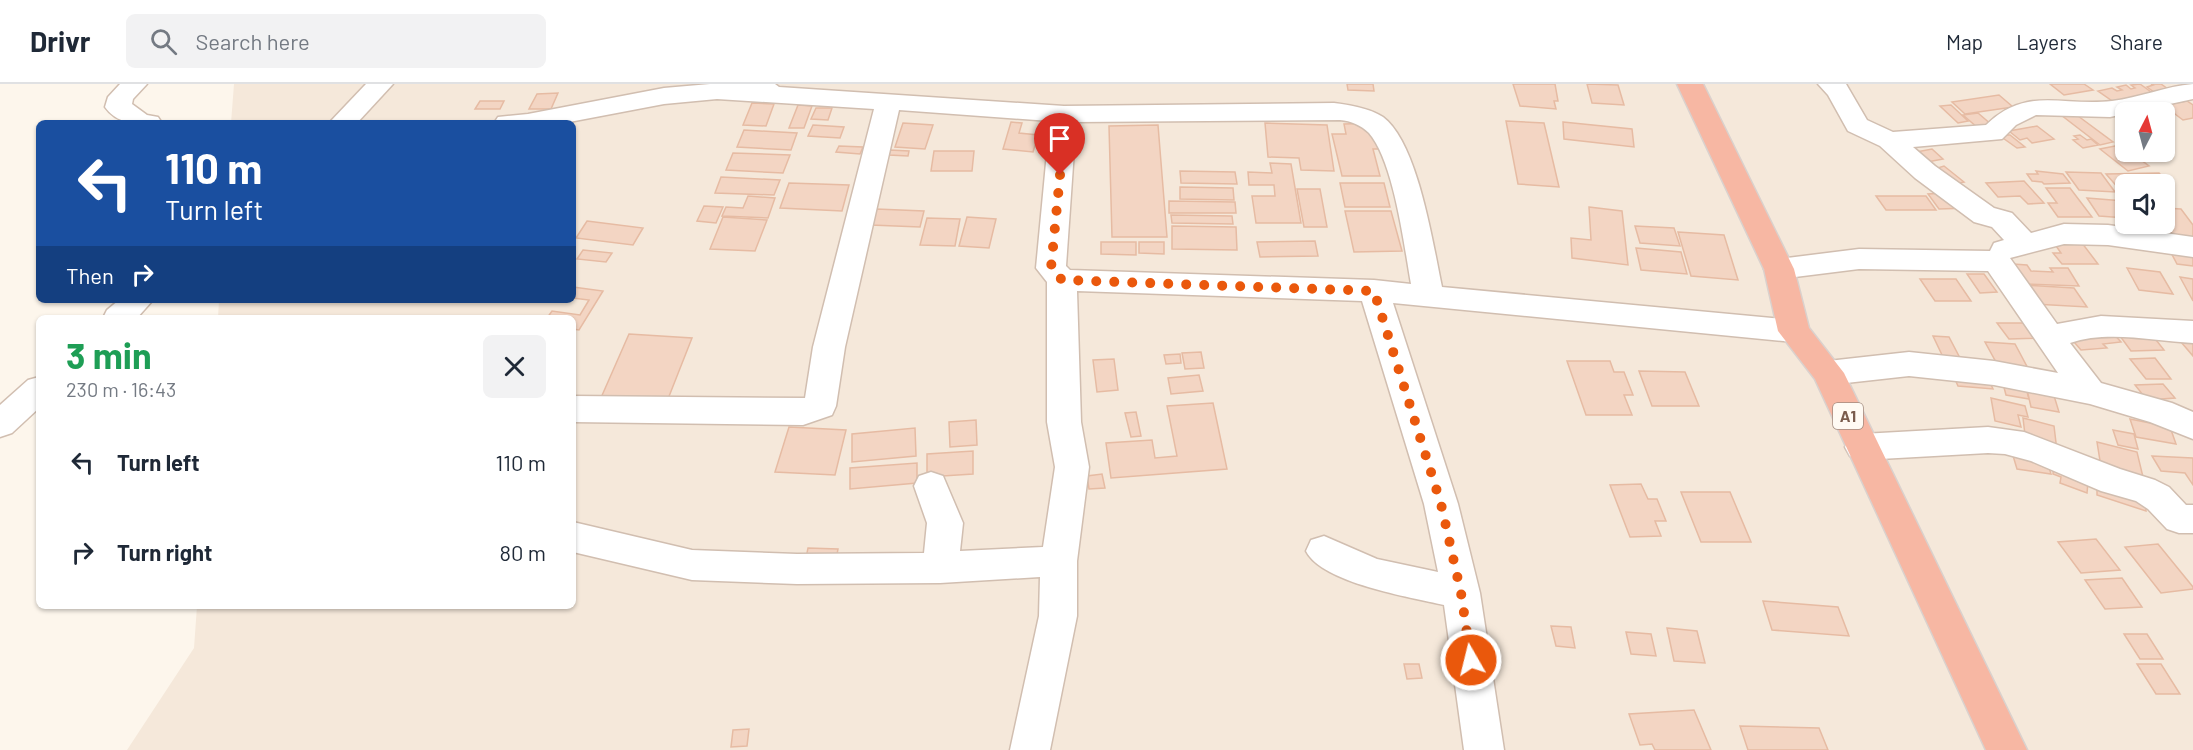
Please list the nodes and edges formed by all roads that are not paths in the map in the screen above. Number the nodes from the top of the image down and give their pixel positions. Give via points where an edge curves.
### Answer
1 (134, 84) edge
2 (380, 84) edge
3 (1690, 84) edge
4 (1831, 84) edge
5 (768, 89) edge
6 (2193, 91) edge
7 (888, 103) junction
8 (1064, 114) junction
9 (138, 120) edge
10 (345, 120) edge
11 (538, 120) edge
12 (1889, 140) junction
13 (2024, 244) junction
14 (2193, 247) edge
15 (1997, 261) junction
16 (1779, 269) junction
17 (1062, 280) junction
18 (1374, 291) junction
19 (1429, 296) junction
20 (135, 303) edge
21 (121, 315) edge
22 (1794, 332) junction
23 (2193, 332) edge
24 (2051, 339) junction
25 (1828, 373) junction
26 (2090, 392) junction
27 (576, 409) edge
28 (2193, 426) edge
29 (1862, 447) junction
30 (931, 486) dead end
31 (2193, 519) edge
32 (576, 538) edge
33 (1324, 551) dead end
34 (1059, 561) junction
35 (940, 568) junction
36 (1461, 593) junction
37 (1030, 750) edge
38 (1484, 750) edge
39 (2007, 750) edge

1 - 9 street via 121,97 118,107
2 - 10 street
3 - 16 highway, A1
4 - 12 street via 1839,91 1857,125
5 - 7 street
5 - 11 street via 664,96
6 - 12 street via 2109,109 2039,106 2004,120 1993,133
7 - 8 street
7 - 27 street via 829,347 820,406 803,412
8 - 17 street via 1051,268
8 - 19 street via 1357,114 1385,135 1403,178
12 - 13 street via 1984,215 2002,220
13 - 14 street via 2064,234 2108,235
13 - 15 street via 2003,250
15 - 16 street via 1859,259
15 - 24 street
16 - 22 highway, A1
17 - 18 street
17 - 34 street via 1064,422 1072,467
18 - 19 street
18 - 36 street via 1441,504
19 - 22 street
20 - 21 street
22 - 25 highway, A1
23 - 24 street via 2086,327
24 - 26 street
25 - 26 street via 1909,364 1994,373
25 - 29 highway, A1
26 - 28 street
29 - 31 street via 1972,442 1985,438 2060,457 2153,494 2179,519
29 - 39 highway, A1
30 - 35 street via 945,523
32 - 35 street via 692,565
33 - 36 street via 1371,573
34 - 35 street
34 - 37 street via 1058,616
36 - 38 street

